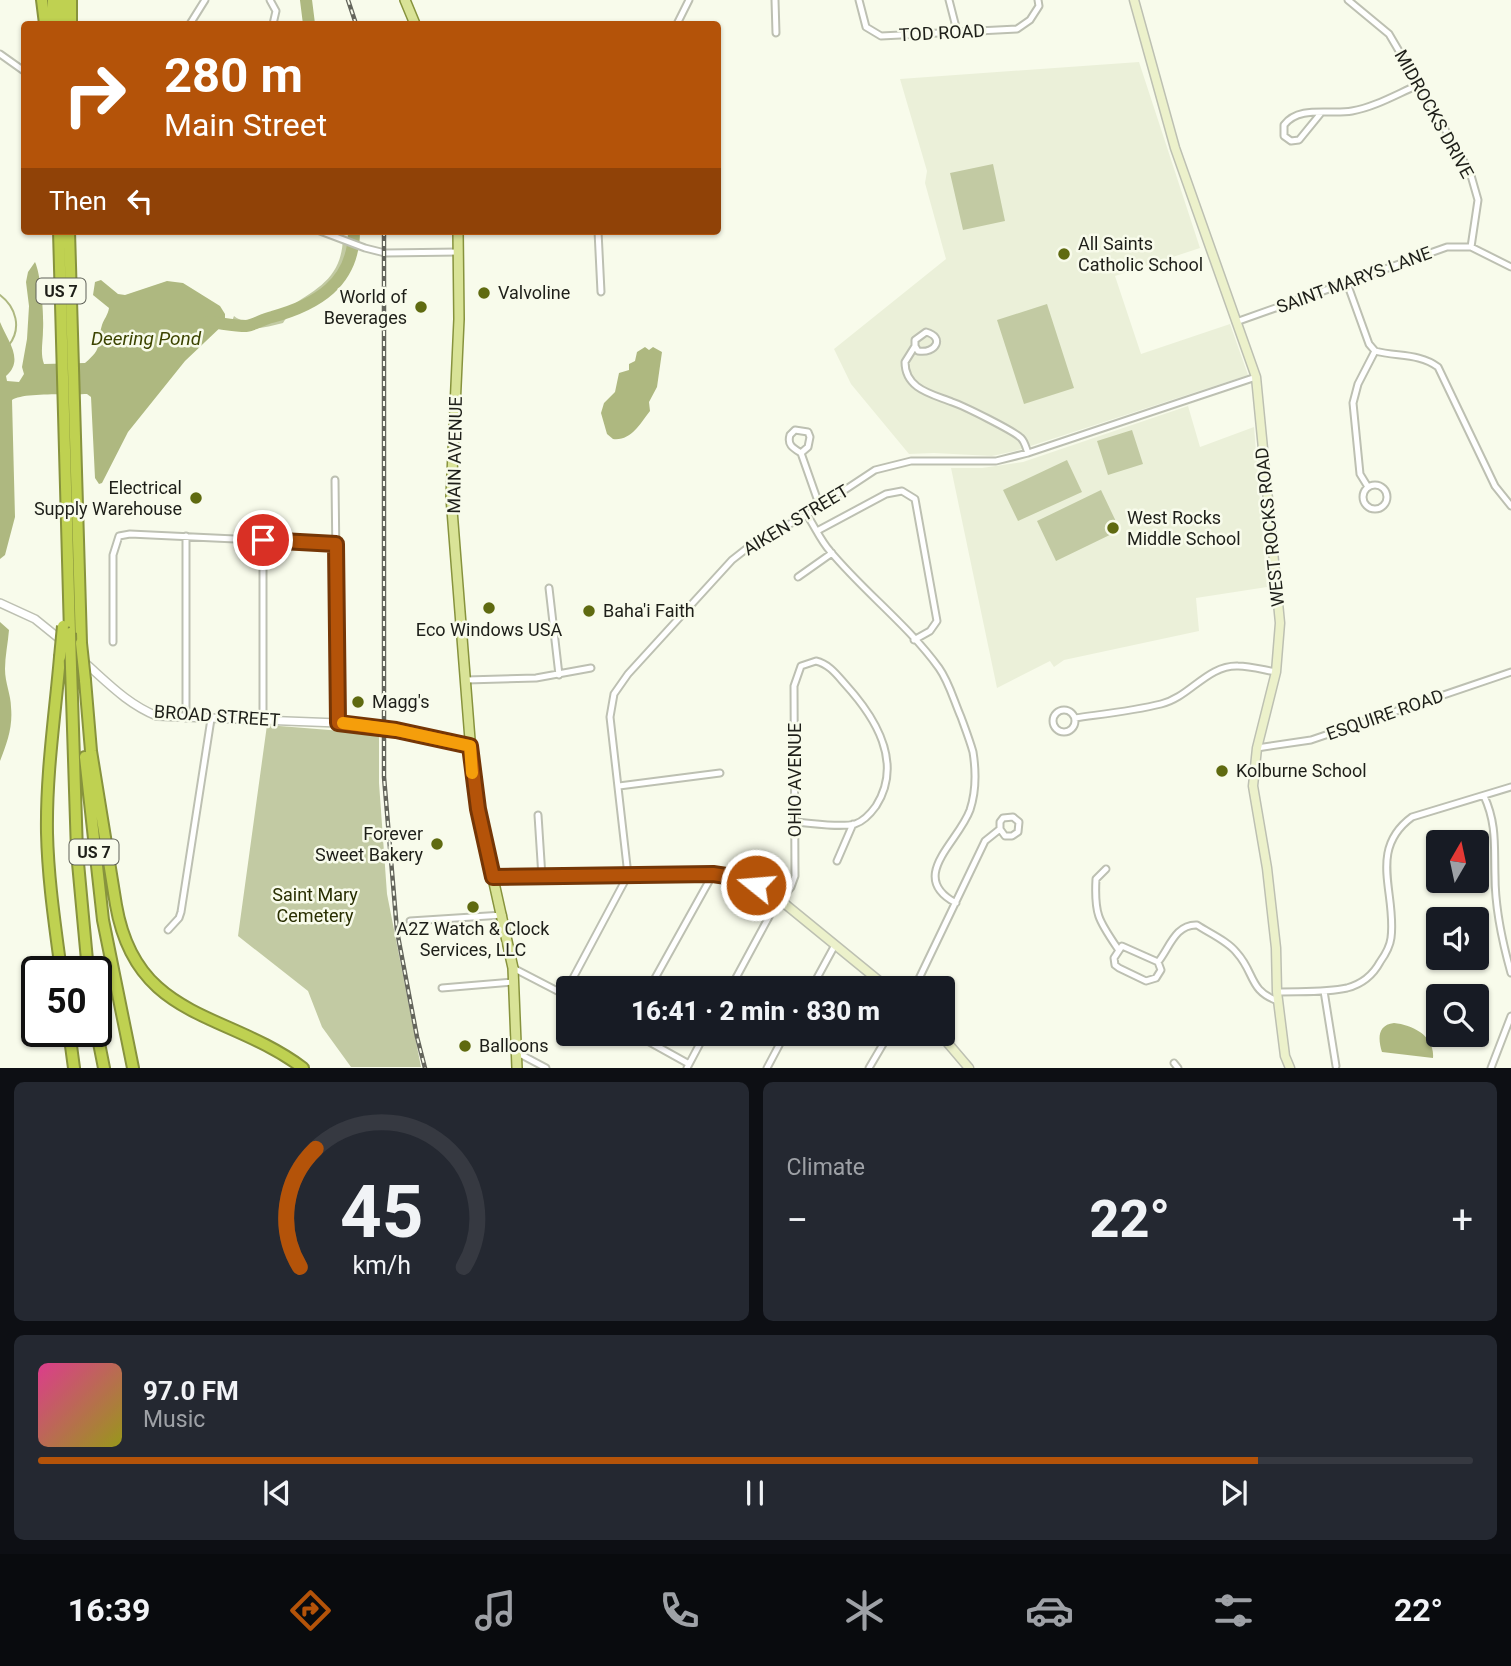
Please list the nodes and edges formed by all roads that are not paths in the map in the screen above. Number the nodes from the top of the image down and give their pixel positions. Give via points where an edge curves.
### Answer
1 (42, 0) edge
2 (52, 0) edge
3 (62, 0) edge
4 (71, 0) edge
5 (205, 0) edge
6 (271, 0) edge
7 (405, 0) edge
8 (689, 0) edge
9 (775, 0) edge
10 (859, 0) edge
11 (949, 0) edge
12 (1134, 0) edge
13 (1348, 0) edge
14 (1039, 3) edge
15 (45, 21) edge
16 (53, 21) edge
17 (63, 21) edge
18 (71, 21) edge
19 (192, 21) edge
20 (274, 21) edge
21 (414, 21) edge
22 (678, 21) edge
23 (957, 31) junction
24 (776, 33) dead end
25 (0, 54) edge
26 (21, 69) edge
27 (1419, 85) junction
28 (1321, 113) junction
29 (59, 235) edge
30 (69, 235) edge
31 (330, 235) edge
32 (458, 235) edge
33 (598, 235) edge
34 (1471, 247) junction
35 (459, 252) junction
36 (1511, 267) edge
37 (1347, 283) junction
38 (601, 292) dead end
39 (1236, 322) junction
40 (915, 346) junction
41 (1375, 351) junction
42 (68, 352) junction
43 (1256, 377) junction
44 (69, 403) junction
45 (801, 453) junction
46 (1028, 453) junction
47 (335, 480) dead end
48 (1368, 487) junction
49 (1511, 506) edge
50 (820, 507) junction
51 (807, 516) junction
52 (817, 531) junction
53 (186, 536) junction
54 (263, 540) junction
55 (336, 544) junction
56 (832, 553) junction
57 (798, 577) dead end
58 (549, 588) dead end
59 (0, 603) edge
60 (67, 630) junction
61 (914, 640) junction
62 (113, 642) dead end
63 (591, 668) dead end
64 (1276, 672) junction
65 (1511, 672) edge
66 (559, 675) junction
67 (83, 679) junction
68 (466, 680) junction
69 (186, 718) junction
70 (1075, 718) junction
71 (211, 719) junction
72 (263, 720) junction
73 (338, 723) junction
74 (470, 746) junction
75 (1258, 748) junction
76 (720, 773) dead end
77 (619, 786) junction
78 (1511, 787) edge
79 (1484, 796) junction
80 (538, 815) dead end
81 (795, 822) junction
82 (853, 824) junction
83 (1000, 829) dead end
84 (837, 861) dead end
85 (1106, 869) dead end
86 (713, 874) junction
87 (628, 875) junction
88 (493, 877) junction
89 (542, 877) junction
90 (780, 900) junction
91 (956, 903) junction
92 (771, 913) dead end
93 (503, 915) junction
94 (410, 921) dead end
95 (168, 930) dead end
96 (835, 945) junction
97 (1118, 949) junction
98 (59, 956) edge
99 (87, 956) edge
100 (1158, 962) junction
101 (513, 968) junction
102 (1511, 973) edge
103 (577, 976) edge
104 (656, 976) edge
105 (737, 976) edge
106 (818, 976) edge
107 (873, 976) edge
108 (920, 976) edge
109 (513, 982) junction
110 (442, 988) dead end
111 (556, 990) edge
112 (1324, 990) junction
113 (1278, 997) junction
114 (1511, 1016) edge
115 (655, 1046) edge
116 (699, 1046) edge
117 (779, 1046) edge
118 (882, 1046) edge
119 (950, 1046) edge
120 (71, 1047) edge
121 (100, 1047) edge
122 (516, 1052) junction
123 (688, 1066) edge
124 (1336, 1066) edge
125 (74, 1068) edge
126 (104, 1068) edge
127 (133, 1068) edge
128 (303, 1068) edge
129 (517, 1068) edge
130 (546, 1068) edge
131 (767, 1068) edge
132 (869, 1068) edge
133 (969, 1068) edge
134 (1290, 1068) edge
135 (1491, 1068) edge

1 - 15 highway
2 - 16 highway
3 - 17 highway
4 - 18 highway
5 - 19 street
6 - 20 street via 276,11
7 - 21 main road
8 - 22 street
9 - 24 street
10 - 23 street, TOD ROAD via 866,27 881,36
11 - 23 street
12 - 39 main road, WEST ROCKS ROAD via 1175,148
13 - 27 street, MIDROCKS DRIVE via 1389,34
14 - 23 street, TOD ROAD via 1031,20 1017,29
25 - 26 street
27 - 28 street via 1364,108
27 - 34 street, MIDROCKS DRIVE via 1470,172 1478,201
28 - 28 street via 1291,118 1284,125 1284,136 1299,140
29 - 42 highway, US 7
30 - 42 highway, US 7
31 - 35 street via 393,253
32 - 35 main road, MAIN AVENUE
33 - 38 street
34 - 36 street
34 - 37 street, SAINT MARYS LANE via 1447,247
35 - 68 main road, MAIN AVENUE via 451,496
37 - 39 street, SAINT MARYS LANE
37 - 41 street
39 - 43 main road, WEST ROCKS ROAD
40 - 40 street via 915,340 926,332 936,339 933,350 918,351
40 - 46 street via 905,370 919,388 1019,436
41 - 48 street via 1357,384 1353,403 1360,474
41 - 49 street via 1418,356 1438,367 1495,486
42 - 44 highway, US 7
43 - 46 street, AIKEN STREET
43 - 64 main road, WEST ROCKS ROAD via 1280,623
44 - 60 highway, US 7 via 63,541
44 - 67 highway, US 7, bridge
45 - 45 street via 810,437 808,432 795,430 789,442
45 - 50 street
46 - 50 street, AIKEN STREET via 996,461 911,461 875,470
47 - 55 street
48 - 48 street via 1365,504 1373,509 1382,507 1384,489
50 - 51 street, AIKEN STREET
51 - 52 street
51 - 77 street, AIKEN STREET via 755,542 732,560 621,683 610,717
52 - 56 street
52 - 61 street via 886,494 902,491 915,499 937,621
53 - 54 street
53 - 62 street via 118,536 113,555
53 - 69 street
54 - 55 street
54 - 72 street
55 - 73 street
56 - 57 street
56 - 61 street
58 - 66 street
59 - 69 street, BROAD STREET via 55,635 140,709 157,716
60 - 98 highway, bridge via 60,657 48,791 50,883
60 - 99 highway, US 7, bridge
61 - 91 street via 940,670 972,750 975,771 970,809 935,871 935,885
63 - 66 street
64 - 70 street via 1228,667 1161,704
64 - 75 main road, WEST ROCKS ROAD
65 - 75 street, ESQUIRE ROAD via 1311,740
66 - 68 street
67 - 127 highway, US 7 via 84,744 97,873
67 - 128 highway via 118,915 130,951 152,983 176,1002
68 - 74 main road, MAIN AVENUE
69 - 71 street, BROAD STREET
70 - 70 street via 1062,710 1052,723 1066,732
71 - 72 street, BROAD STREET
71 - 95 street via 181,912
72 - 73 street, BROAD STREET
73 - 74 street, BROAD STREET
74 - 88 main road, MAIN AVENUE
75 - 113 main road, WEST ROCKS ROAD via 1253,786 1267,868
76 - 77 street
77 - 87 street, AIKEN STREET
78 - 79 street
79 - 102 street via 1495,830 1499,928
79 - 112 street via 1412,817 1403,824 1388,851 1391,932 1385,954 1364,981 1350,988
80 - 89 street
81 - 82 street
81 - 82 street, OHIO AVENUE via 794,686 799,669 820,661 873,718 883,741 887,763 883,792 868,816
81 - 90 street, OHIO AVENUE via 795,880
82 - 84 street
83 - 91 street via 985,841
85 - 97 street via 1096,880 1095,906
86 - 87 main road
86 - 90 main road via 745,880
86 - 104 street
87 - 89 main road
87 - 103 street
88 - 89 main road
88 - 93 main road, MAIN AVENUE
90 - 96 main road
91 - 108 street
92 - 105 street
93 - 94 street
93 - 101 main road, MAIN AVENUE
96 - 106 street
96 - 107 main road
97 - 100 street via 1127,947
97 - 100 street via 1115,965 1146,981 1159,974
100 - 113 street via 1173,937 1190,924 1197,925 1237,952 1256,988 1266,997
101 - 109 main road, MAIN AVENUE
101 - 111 street
109 - 110 street
109 - 122 main road, MAIN AVENUE
112 - 113 street
112 - 124 street
113 - 134 main road, WEST ROCKS ROAD
114 - 135 street
115 - 123 street
116 - 123 street
117 - 131 street
118 - 132 street
119 - 133 main road
120 - 125 highway
121 - 126 highway
122 - 129 main road, MAIN AVENUE
122 - 130 street

